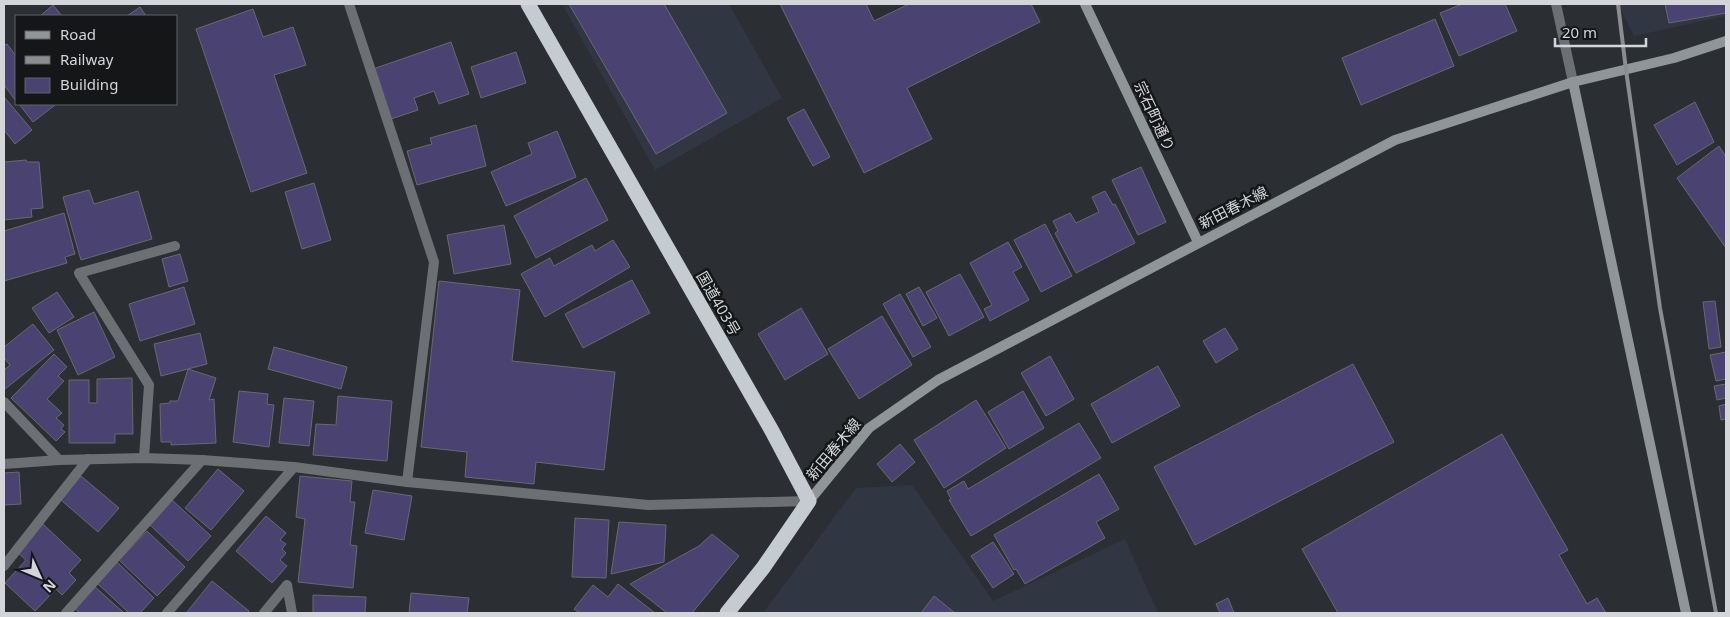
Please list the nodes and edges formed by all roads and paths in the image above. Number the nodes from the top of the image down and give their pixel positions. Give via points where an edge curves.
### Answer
1 (349, 4) edge
2 (528, 4) edge
3 (1085, 4) edge
4 (1556, 4) edge
5 (1726, 41) edge
6 (1573, 82) junction
7 (1198, 242) junction
8 (174, 246) dead end
9 (4, 402) edge
10 (144, 458) junction
11 (88, 459) junction
12 (60, 460) junction
13 (202, 460) junction
14 (4, 464) edge
15 (294, 467) junction
16 (407, 482) junction
17 (809, 501) junction
18 (4, 566) edge
19 (66, 613) edge
20 (167, 613) edge
21 (264, 613) edge
22 (292, 613) edge
23 (728, 613) edge
24 (1686, 613) edge

1 - 16 street via 434,262
2 - 17 highway, 国道403号
3 - 7 main road, 宗石町通り
4 - 6 street
5 - 6 main road, 新田春木線 via 1674,58
6 - 7 main road, 新田春木線 via 1395,140
6 - 24 main road
7 - 17 main road, 新田春木線 via 938,380 869,428
8 - 10 street via 79,273 149,386
9 - 12 street
10 - 11 street
10 - 13 street
11 - 12 street
11 - 18 street
12 - 14 street
13 - 15 street
13 - 19 street
15 - 16 street
15 - 20 street
16 - 17 street via 648,506
17 - 23 highway
21 - 22 street via 287,585

